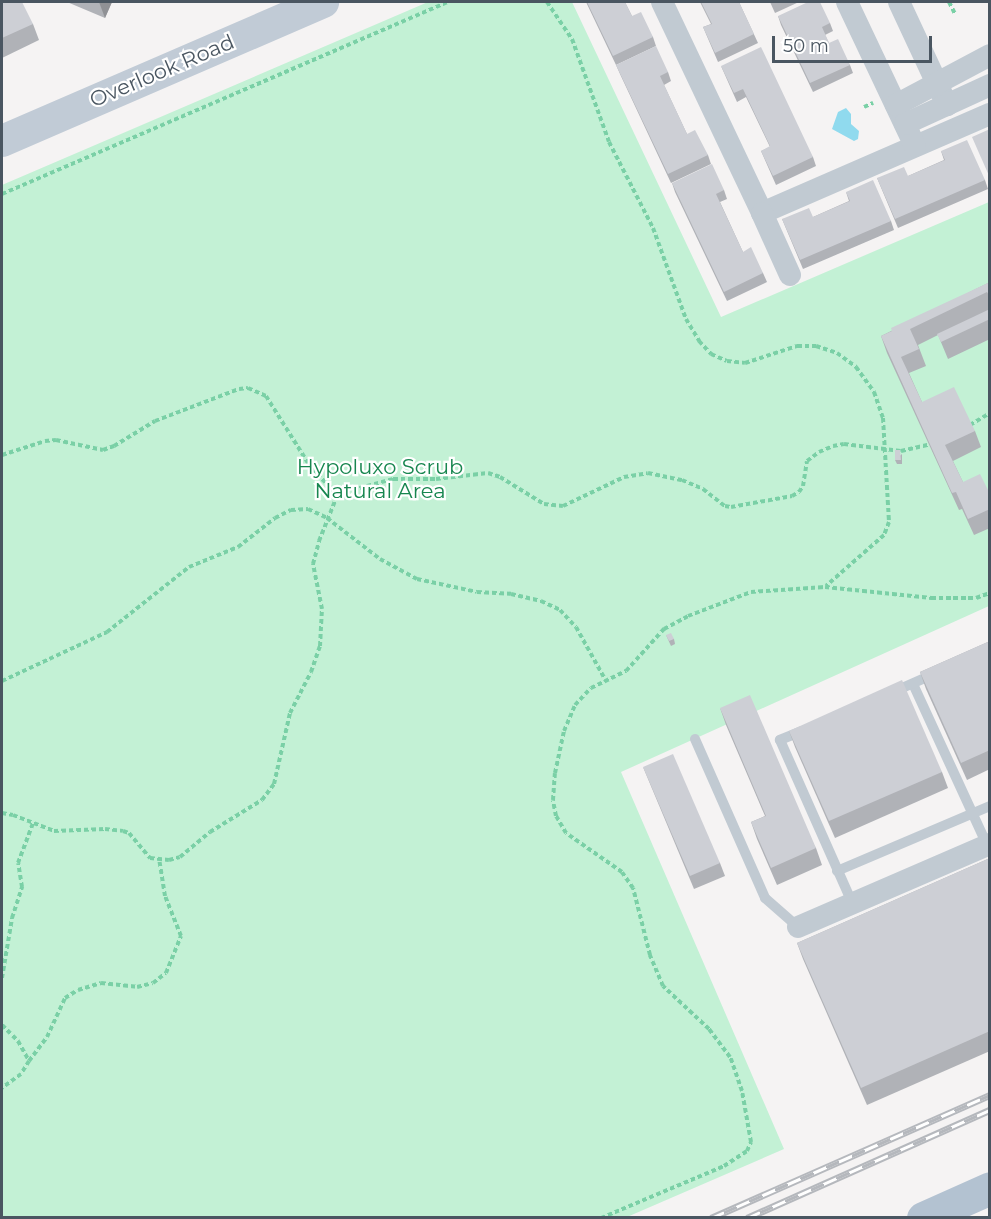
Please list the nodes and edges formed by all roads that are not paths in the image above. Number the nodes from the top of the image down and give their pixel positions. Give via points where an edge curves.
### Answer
1 (323, 2) edge
2 (662, 2) edge
3 (847, 2) edge
4 (899, 2) edge
5 (990, 55) edge
6 (937, 83) junction
7 (990, 85) edge
8 (947, 105) junction
9 (990, 114) edge
10 (901, 115) junction
11 (2, 141) edge
12 (915, 146) junction
13 (762, 213) junction
14 (790, 275) dead end
15 (946, 669) edge
16 (913, 684) junction
17 (882, 697) edge
18 (811, 727) edge
19 (695, 739) dead end
20 (990, 806) edge
21 (972, 813) junction
22 (988, 845) edge
23 (837, 871) junction
24 (853, 905) junction
25 (798, 927) joint
26 (990, 1188) edge
27 (922, 1218) edge

1 - 11 street, Overlook Road
2 - 13 street
3 - 10 street
4 - 6 street
5 - 6 street
6 - 8 street
6 - 10 street
7 - 8 street
8 - 10 street
9 - 12 street
10 - 12 street
12 - 13 street
13 - 14 street
15 - 16 lane
16 - 17 lane
16 - 21 lane
18 - 23 lane via 780,740
19 - 25 lane via 765,898
20 - 21 lane
21 - 22 lane
21 - 23 lane
22 - 24 street
23 - 24 lane
24 - 25 street
26 - 27 main road

